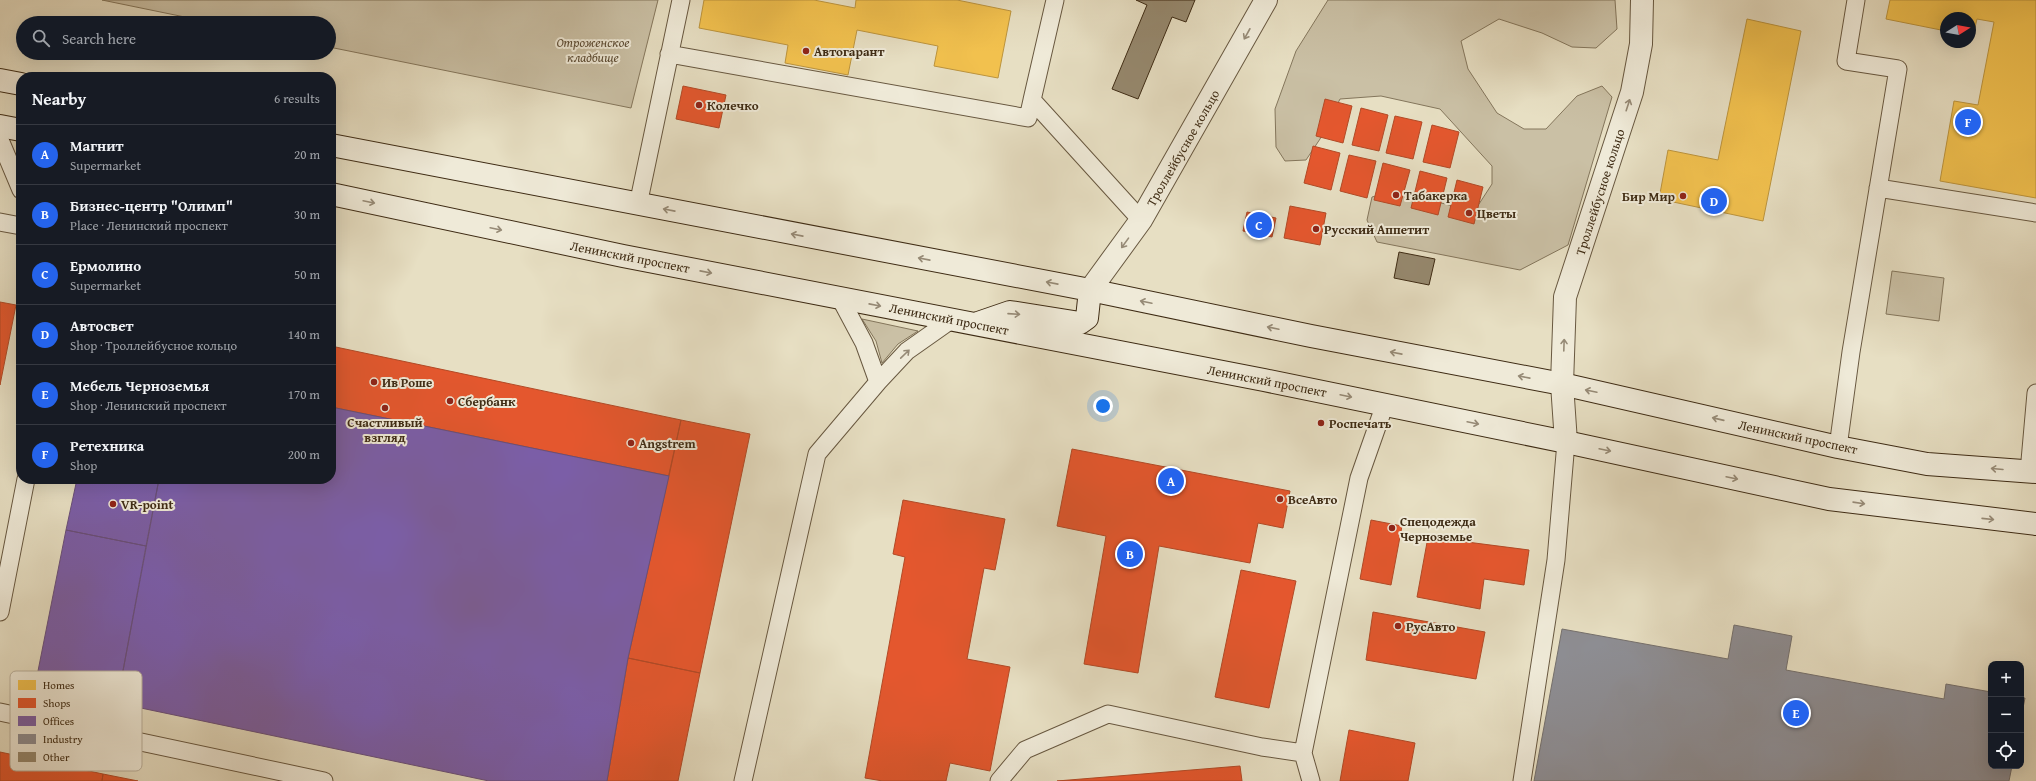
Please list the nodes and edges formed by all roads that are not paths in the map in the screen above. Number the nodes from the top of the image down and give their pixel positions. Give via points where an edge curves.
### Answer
1 (681, 0) edge
2 (1055, 0) edge
3 (1266, 0) edge
4 (1642, 0) edge
5 (1856, 0) edge
6 (669, 54) junction
7 (0, 80) edge
8 (16, 83) edge
9 (1032, 100) junction
10 (0, 126) edge
11 (16, 129) edge
12 (0, 140) edge
13 (336, 146) edge
14 (16, 178) edge
15 (1878, 188) junction
16 (336, 195) edge
17 (638, 205) junction
18 (2036, 214) edge
19 (1141, 220) junction
20 (0, 222) edge
21 (16, 225) edge
22 (1090, 290) junction
23 (840, 298) junction
24 (951, 320) junction
25 (977, 324) junction
26 (878, 382) junction
27 (1562, 384) junction
28 (2036, 392) edge
29 (1385, 404) junction
30 (1566, 442) junction
31 (1838, 447) junction
32 (2032, 472) edge
33 (25, 484) edge
34 (2036, 524) edge
35 (0, 612) edge
36 (0, 712) edge
37 (10, 714) edge
38 (142, 742) edge
39 (1303, 753) junction
40 (324, 781) edge
41 (743, 781) edge
42 (999, 781) edge
43 (1311, 781) edge
44 (1522, 781) edge

1 - 6 lane
2 - 9 lane
3 -> 19 main road, Троллейбусное кольцо
27 -> 4 main road, Троллейбусное кольцо via 1565,297 1632,92 1641,44
5 - 15 lane via 1846,61 1898,70
6 - 9 lane via 1028,118
6 - 17 lane
7 - 8 main road
9 - 19 lane
10 - 11 main road
12 - 14 lane
13 - 17 main road, Ленинский проспект
15 - 18 lane
15 - 31 lane
16 -> 23 main road, Ленинский проспект via 623,256
22 -> 17 main road, Ленинский проспект
19 -> 22 main road, Троллейбусное кольцо
20 - 21 lane
25 -> 22 main road via 1010,312 1080,323 1087,318
27 -> 22 main road, Ленинский проспект via 1303,335
23 -> 24 main road, Ленинский проспект
23 - 26 lane via 864,343
24 - 25 main road, Ленинский проспект
26 -> 24 lane via 907,351
25 -> 29 main road, Ленинский проспект
26 - 41 lane via 817,454
27 - 30 main road
31 -> 27 main road, Ленинский проспект
28 - 32 lane
29 -> 30 main road, Ленинский проспект
29 - 39 lane via 1359,478
30 -> 34 main road, Ленинский проспект via 1829,499
30 - 44 lane via 1556,560
32 -> 31 main road, Ленинский проспект via 1927,464
33 - 35 lane
36 - 37 lane
38 - 40 lane
39 - 42 lane via 1262,747 1108,714 1025,750
39 - 43 lane

